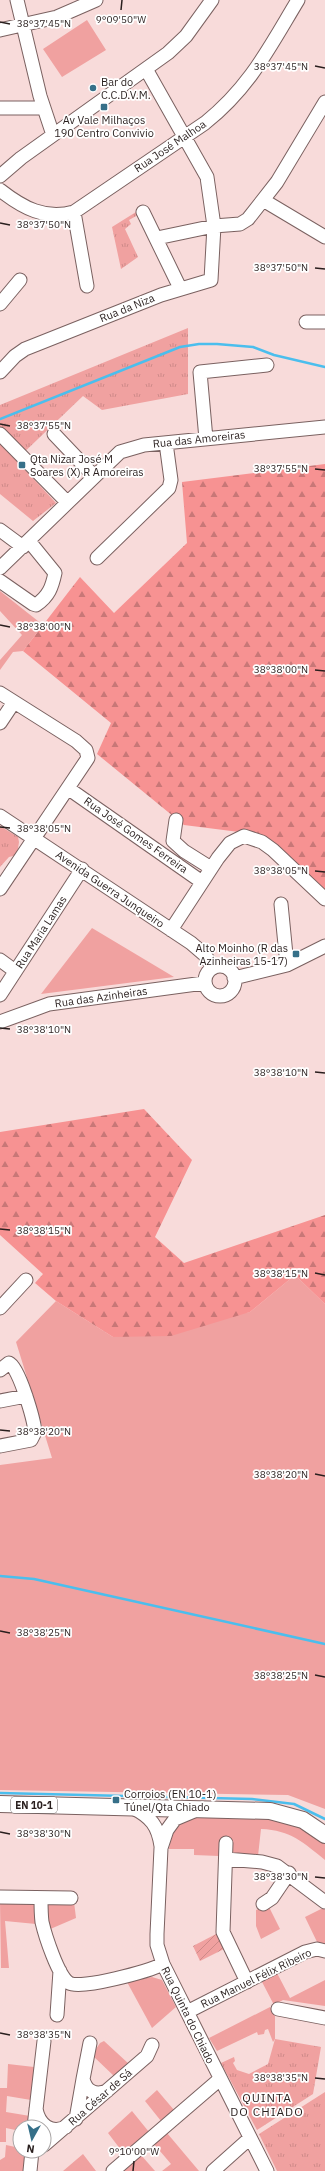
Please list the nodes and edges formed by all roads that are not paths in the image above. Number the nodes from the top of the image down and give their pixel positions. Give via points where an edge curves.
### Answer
1 (17, 0) edge
2 (96, 0) edge
3 (212, 0) edge
4 (298, 0) edge
5 (23, 25) junction
6 (0, 30) edge
7 (146, 69) junction
8 (325, 102) edge
9 (0, 108) edge
10 (44, 108) junction
11 (53, 135) junction
12 (184, 136) junction
13 (0, 176) edge
14 (0, 190) edge
15 (263, 200) junction
16 (74, 212) junction
17 (146, 216) dead end
18 (214, 226) junction
19 (325, 237) edge
20 (156, 238) junction
21 (20, 280) dead end
22 (87, 286) dead end
23 (180, 288) junction
24 (0, 304) edge
25 (306, 322) dead end
26 (325, 322) edge
27 (267, 365) dead end
28 (0, 372) edge
29 (325, 427) edge
30 (0, 434) edge
31 (54, 434) dead end
32 (206, 439) junction
33 (166, 443) junction
34 (94, 476) junction
35 (67, 502) junction
36 (0, 530) edge
37 (26, 544) junction
38 (97, 558) dead end
39 (0, 568) edge
40 (0, 581) edge
41 (0, 693) edge
42 (14, 702) junction
43 (0, 723) edge
44 (69, 789) junction
45 (0, 816) edge
46 (176, 820) dead end
47 (34, 839) junction
48 (215, 863) junction
49 (82, 870) junction
50 (202, 882) junction
51 (0, 889) edge
52 (325, 899) edge
53 (281, 904) dead end
54 (171, 930) junction
55 (325, 946) edge
56 (0, 960) edge
57 (287, 965) junction
58 (213, 968) junction
59 (15, 971) junction
60 (234, 978) junction
61 (204, 983) junction
62 (0, 995) edge
63 (0, 1022) edge
64 (26, 1280) dead end
65 (1, 1304) edge
66 (0, 1370) edge
67 (26, 1396) junction
68 (0, 1401) edge
69 (0, 1446) edge
70 (0, 1804) edge
71 (132, 1808) junction
72 (163, 1809) junction
73 (207, 1809) junction
74 (162, 1830) junction
75 (325, 1835) edge
76 (226, 1843) dead end
77 (226, 1859) junction
78 (289, 1874) junction
79 (0, 1897) edge
80 (40, 1898) junction
81 (71, 1898) dead end
82 (325, 1902) edge
83 (263, 1904) dead end
84 (325, 1951) edge
85 (163, 1964) junction
86 (60, 1971) junction
87 (247, 1982) junction
88 (80, 1986) junction
89 (278, 2009) dead end
90 (187, 2012) junction
91 (325, 2018) edge
92 (44, 2041) dead end
93 (90, 2044) dead end
94 (152, 2045) dead end
95 (83, 2079) junction
96 (220, 2079) junction
97 (107, 2091) junction
98 (36, 2108) junction
99 (35, 2119) edge
100 (71, 2123) junction
101 (250, 2138) junction
102 (52, 2139) edge
103 (31, 2159) edge
104 (35, 2159) edge
105 (30, 2169) edge
106 (113, 2171) edge
107 (213, 2171) edge
108 (267, 2171) edge

1 - 5 street
2 - 5 street via 57,16
3 - 7 street via 186,36
4 - 12 street, Rua José Malhoa via 247,83 214,115
5 - 6 street
5 - 10 street
7 - 11 street
7 - 12 street
8 - 15 street via 277,182
9 - 10 street
10 - 11 street
11 - 13 street
12 - 16 street, Rua José Malhoa
12 - 18 street via 207,177
14 - 16 street, Rua José Malhoa via 32,211 55,214
15 - 18 street via 244,222
15 - 19 street
16 - 22 street
17 - 20 street
18 - 20 street
18 - 23 street, Rua da Niza via 211,280
20 - 23 street
21 - 24 street
23 - 28 street, Rua da Niza via 25,349
25 - 26 street
27 - 32 street via 200,372
29 - 32 street, Rua das Amoreiras
30 - 35 street
31 - 34 street
32 - 33 street, Rua das Amoreiras
33 - 34 street, Rua das Amoreiras via 144,445 120,452
33 - 38 street via 171,480 169,488
34 - 35 street, Rua das Amoreiras
35 - 37 street, Rua das Amoreiras
36 - 37 street
37 - 39 street, Rua das Amoreiras
37 - 40 street via 55,573 50,592 40,603 33,604
41 - 42 street
42 - 43 street
42 - 44 street via 86,750 88,758
44 - 47 street
44 - 50 street, Rua José Gomes Ferreira
45 - 47 street, Avenida Guerra Junqueiro
46 - 48 street via 173,841 184,851
47 - 49 street, Avenida Guerra Junqueiro
47 - 51 street
48 - 50 street
48 - 52 street via 230,843 244,836 262,842 273,850
49 - 54 street, Avenida Guerra Junqueiro
49 - 59 street, Rua Maria Lamas
50 - 54 street
53 - 57 street
54 - 58 street, Avenida Guerra Junqueiro via 205,955
55 - 57 street
56 - 59 street
57 - 60 street
58 - 60 street via 218,966 228,969
58 - 61 street via 206,974
59 - 62 street, Rua Maria Lamas
60 - 61 street via 233,988 225,995 214,995
61 - 63 street, Rua das Azinheiras via 48,1004
64 - 65 street
66 - 67 street via 9,1363 13,1365
67 - 68 street
67 - 69 street via 35,1429 34,1437 31,1440
70 - 71 main road, EN 10-1
71 - 72 main road, EN 10-1
71 - 74 street via 146,1814
72 - 73 main road, EN 10-1
72 - 74 street, Rua Quinta do Chiado
73 - 74 street, Rua Quinta do Chiado via 181,1815
73 - 75 main road, EN 10-1 via 281,1813 303,1820
74 - 85 street, Rua Quinta do Chiado via 156,1934
76 - 77 street
77 - 78 street via 270,1864
77 - 87 street via 223,1932
78 - 82 street
78 - 83 street via 272,1898
79 - 80 street
80 - 81 street
80 - 86 street via 44,1927
84 - 87 street, Rua Manuel Félix Ribeiro via 311,1949
85 - 88 street via 148,1971
85 - 90 street, Rua Quinta do Chiado
86 - 88 street via 69,1982
86 - 88 street via 57,2015 69,1991
87 - 90 street, Rua Manuel Félix Ribeiro
89 - 91 street
90 - 96 street, Rua Quinta do Chiado
92 - 98 street
93 - 95 street
94 - 97 street, Rua César de Sá via 147,2056
95 - 97 street via 91,2092
95 - 100 street
96 - 101 street, Rua Quinta do Chiado
96 - 106 street
97 - 100 street, Rua César de Sá
98 - 99 street
98 - 100 street via 44,2125 56,2130
100 - 102 street, Rua César de Sá
101 - 107 street
101 - 108 street, Rua Quinta do Chiado
103 - 105 street
104 - 105 street

